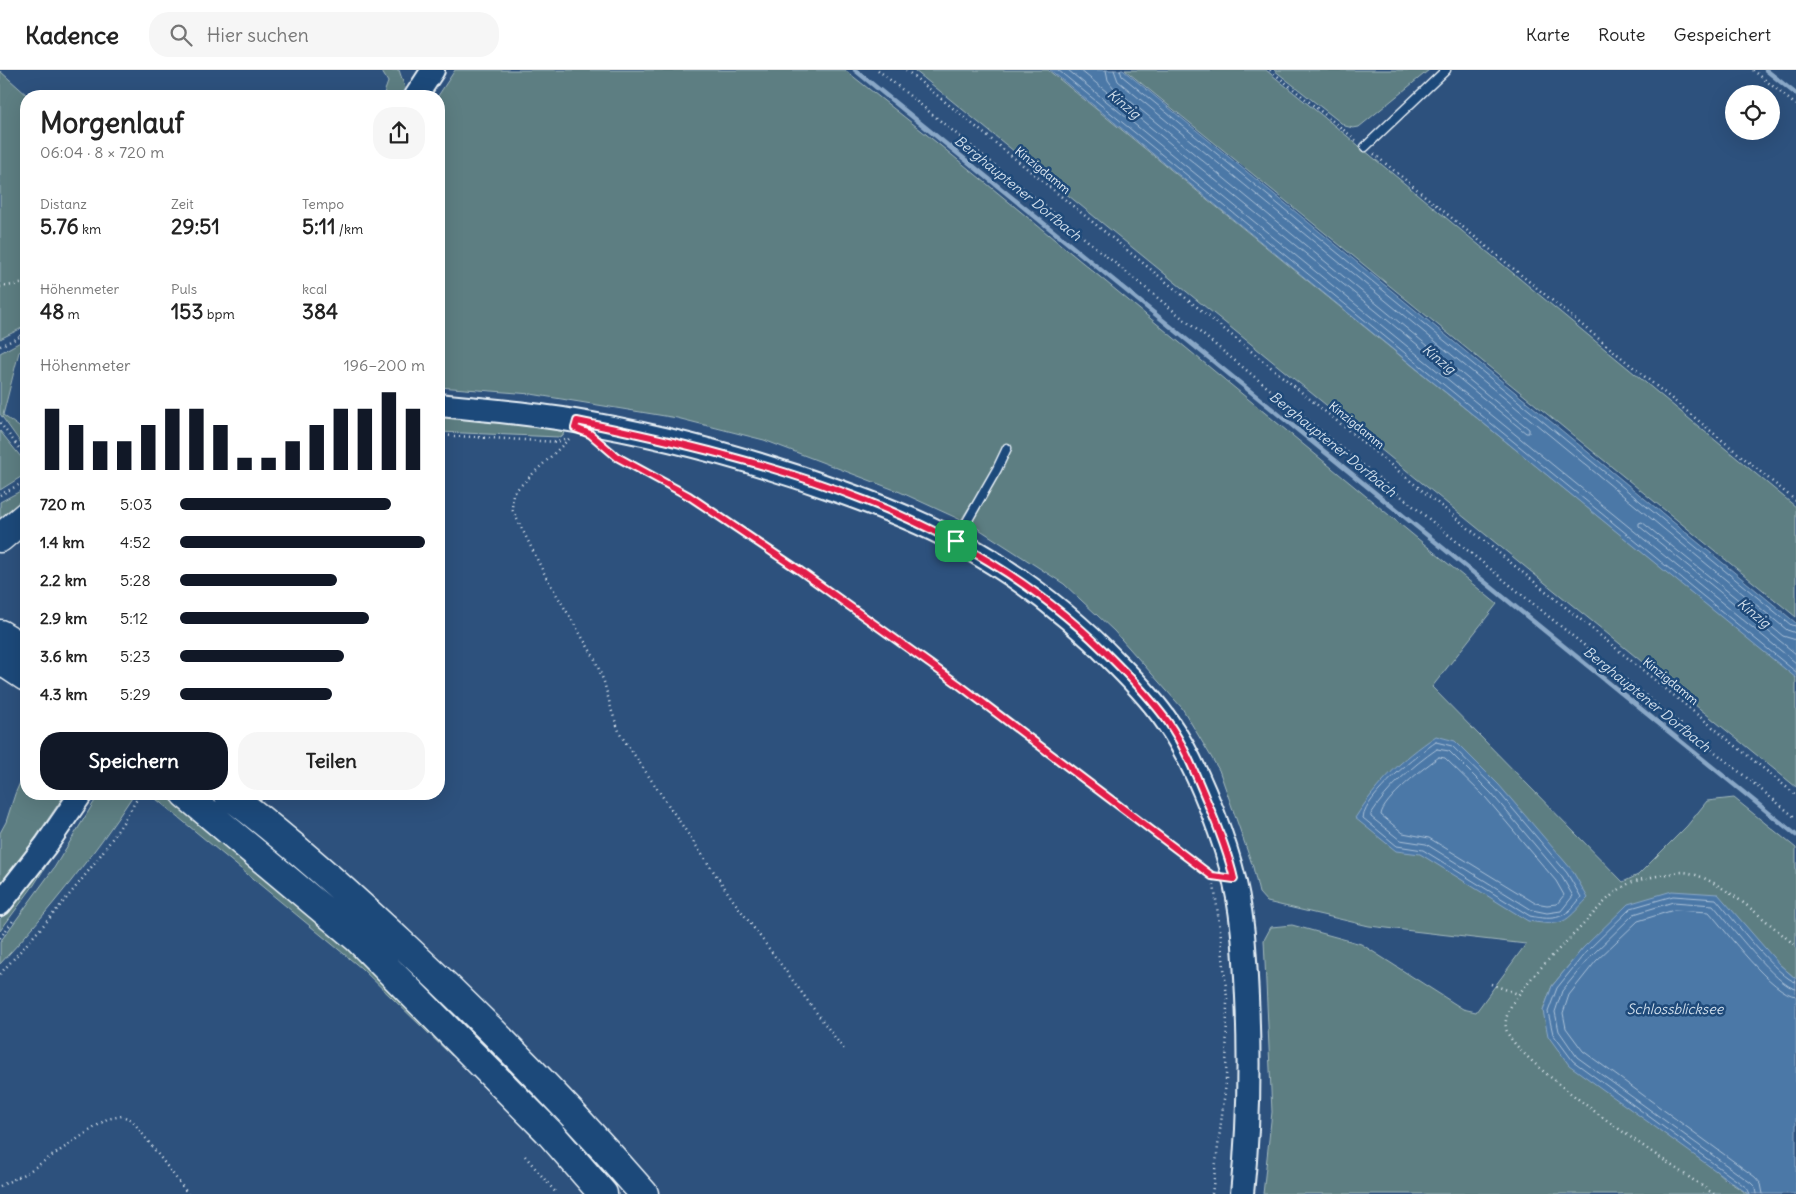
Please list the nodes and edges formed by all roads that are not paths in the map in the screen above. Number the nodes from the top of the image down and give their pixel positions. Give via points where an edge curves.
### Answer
1 (433, 70) edge
2 (1446, 70) edge
3 (420, 90) edge
4 (1365, 147) road end
5 (445, 406) edge
6 (1007, 448) dead end
7 (20, 521) edge
8 (0, 538) edge
9 (956, 541) junction
10 (0, 634) edge
11 (20, 646) edge
12 (0, 660) edge
13 (20, 673) edge
14 (77, 800) edge
15 (192, 800) edge
16 (235, 800) edge
17 (0, 904) edge
18 (603, 1194) edge
19 (644, 1194) edge
20 (1242, 1194) edge

1 - 3 street
2 - 4 lane
5 - 9 street via 568,420 725,454 888,509
6 - 9 lane
7 - 8 highway
9 - 20 street via 1028,587 1097,643 1168,723 1191,763 1214,818 1223,878 1246,966 1250,1060
10 - 11 highway
12 - 13 highway
14 - 17 street
15 - 18 highway via 357,938 548,1131
16 - 19 highway via 345,892 440,980 526,1064

